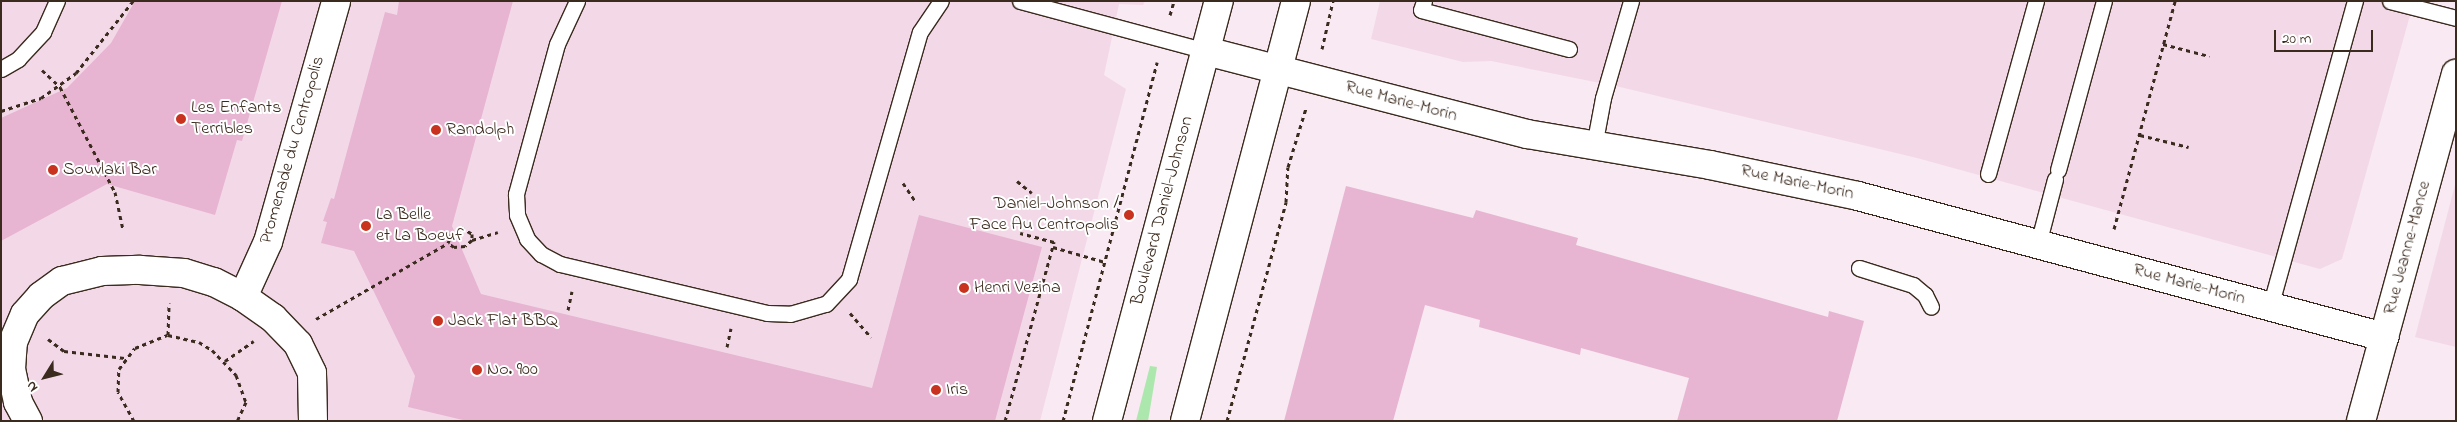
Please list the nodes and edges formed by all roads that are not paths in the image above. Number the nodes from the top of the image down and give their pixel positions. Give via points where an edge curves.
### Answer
1 (57, 1) edge
2 (336, 1) edge
3 (577, 1) edge
4 (940, 1) edge
5 (1020, 1) edge
6 (1219, 1) edge
7 (1296, 1) edge
8 (1424, 1) edge
9 (1631, 1) edge
10 (2036, 1) edge
11 (2104, 1) edge
12 (2355, 1) edge
13 (2390, 1) edge
14 (2456, 18) edge
15 (1569, 49) dead end
16 (1206, 51) junction
17 (1, 70) edge
18 (1277, 70) junction
19 (2456, 74) edge
20 (1594, 146) junction
21 (1988, 174) dead end
22 (2038, 244) junction
23 (1859, 268) dead end
24 (243, 297) junction
25 (1931, 307) dead end
26 (2270, 307) junction
27 (2384, 337) junction
28 (7, 340) edge
29 (28, 421) edge
30 (313, 421) edge
31 (1107, 421) edge
32 (1185, 421) edge
33 (2361, 421) edge

1 - 17 lane via 42,32 18,59
2 - 24 street, Promenade du Centropolis via 268,242
3 - 4 lane via 557,44 516,194 517,215 527,239 541,254 560,264 750,309 785,314 803,313 826,304 836,297 849,279 920,32
5 - 16 lane
6 - 16 street, Boulevard Daniel-Johnson
7 - 18 street
8 - 15 lane via 1421,10
9 - 20 lane via 1603,98
10 - 21 lane
11 - 22 lane
12 - 26 lane
13 - 14 lane
16 - 18 street, Rue Marie-Morin
16 - 31 street, Boulevard Daniel-Johnson
18 - 20 street, Rue Marie-Morin via 1499,128
18 - 32 street
19 - 27 street, Rue Jeanne-Mance
20 - 22 street, Rue Marie-Morin via 1828,189
22 - 26 street, Rue Marie-Morin
23 - 25 lane via 1913,285
24 - 28 street via 214,282 184,273 118,270 87,274 62,281 41,296
24 - 30 street via 280,326 303,352 312,374
26 - 27 street, Rue Marie-Morin
27 - 33 street, Rue Jeanne-Mance
28 - 29 street via 13,385

